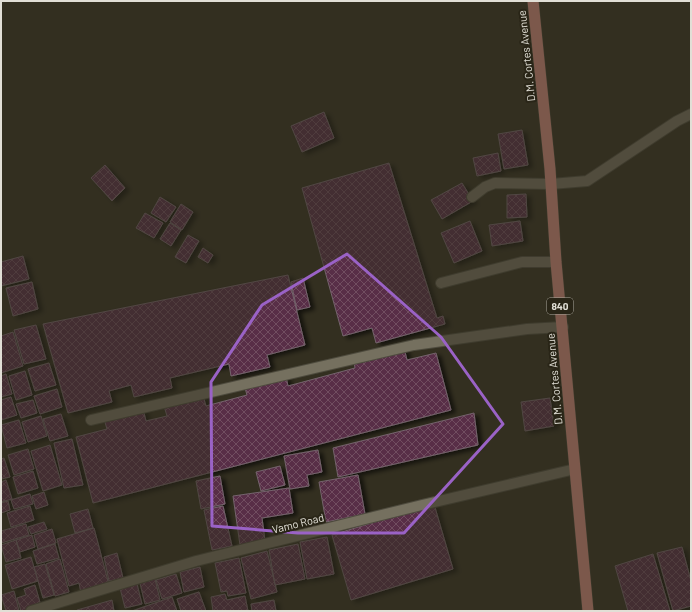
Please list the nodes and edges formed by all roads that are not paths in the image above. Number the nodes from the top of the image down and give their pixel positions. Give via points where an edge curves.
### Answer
1 (533, 1) edge
2 (691, 114) edge
3 (551, 184) junction
4 (472, 197) dead end
5 (556, 262) junction
6 (440, 283) dead end
7 (563, 326) junction
8 (91, 420) dead end
9 (574, 469) junction
10 (31, 611) edge
11 (588, 611) edge

1 - 3 highway, D.M. Cortes Avenue / 840
2 - 3 street via 588,181
3 - 4 street via 495,183
3 - 5 highway, D.M. Cortes Avenue / 840
5 - 6 street via 522,262
5 - 7 highway, D.M. Cortes Avenue / 840
7 - 8 street via 527,328 414,345
7 - 9 highway, D.M. Cortes Avenue / 840
9 - 10 street, Vamo Road via 196,561
9 - 11 highway, D.M. Cortes Avenue / 840

